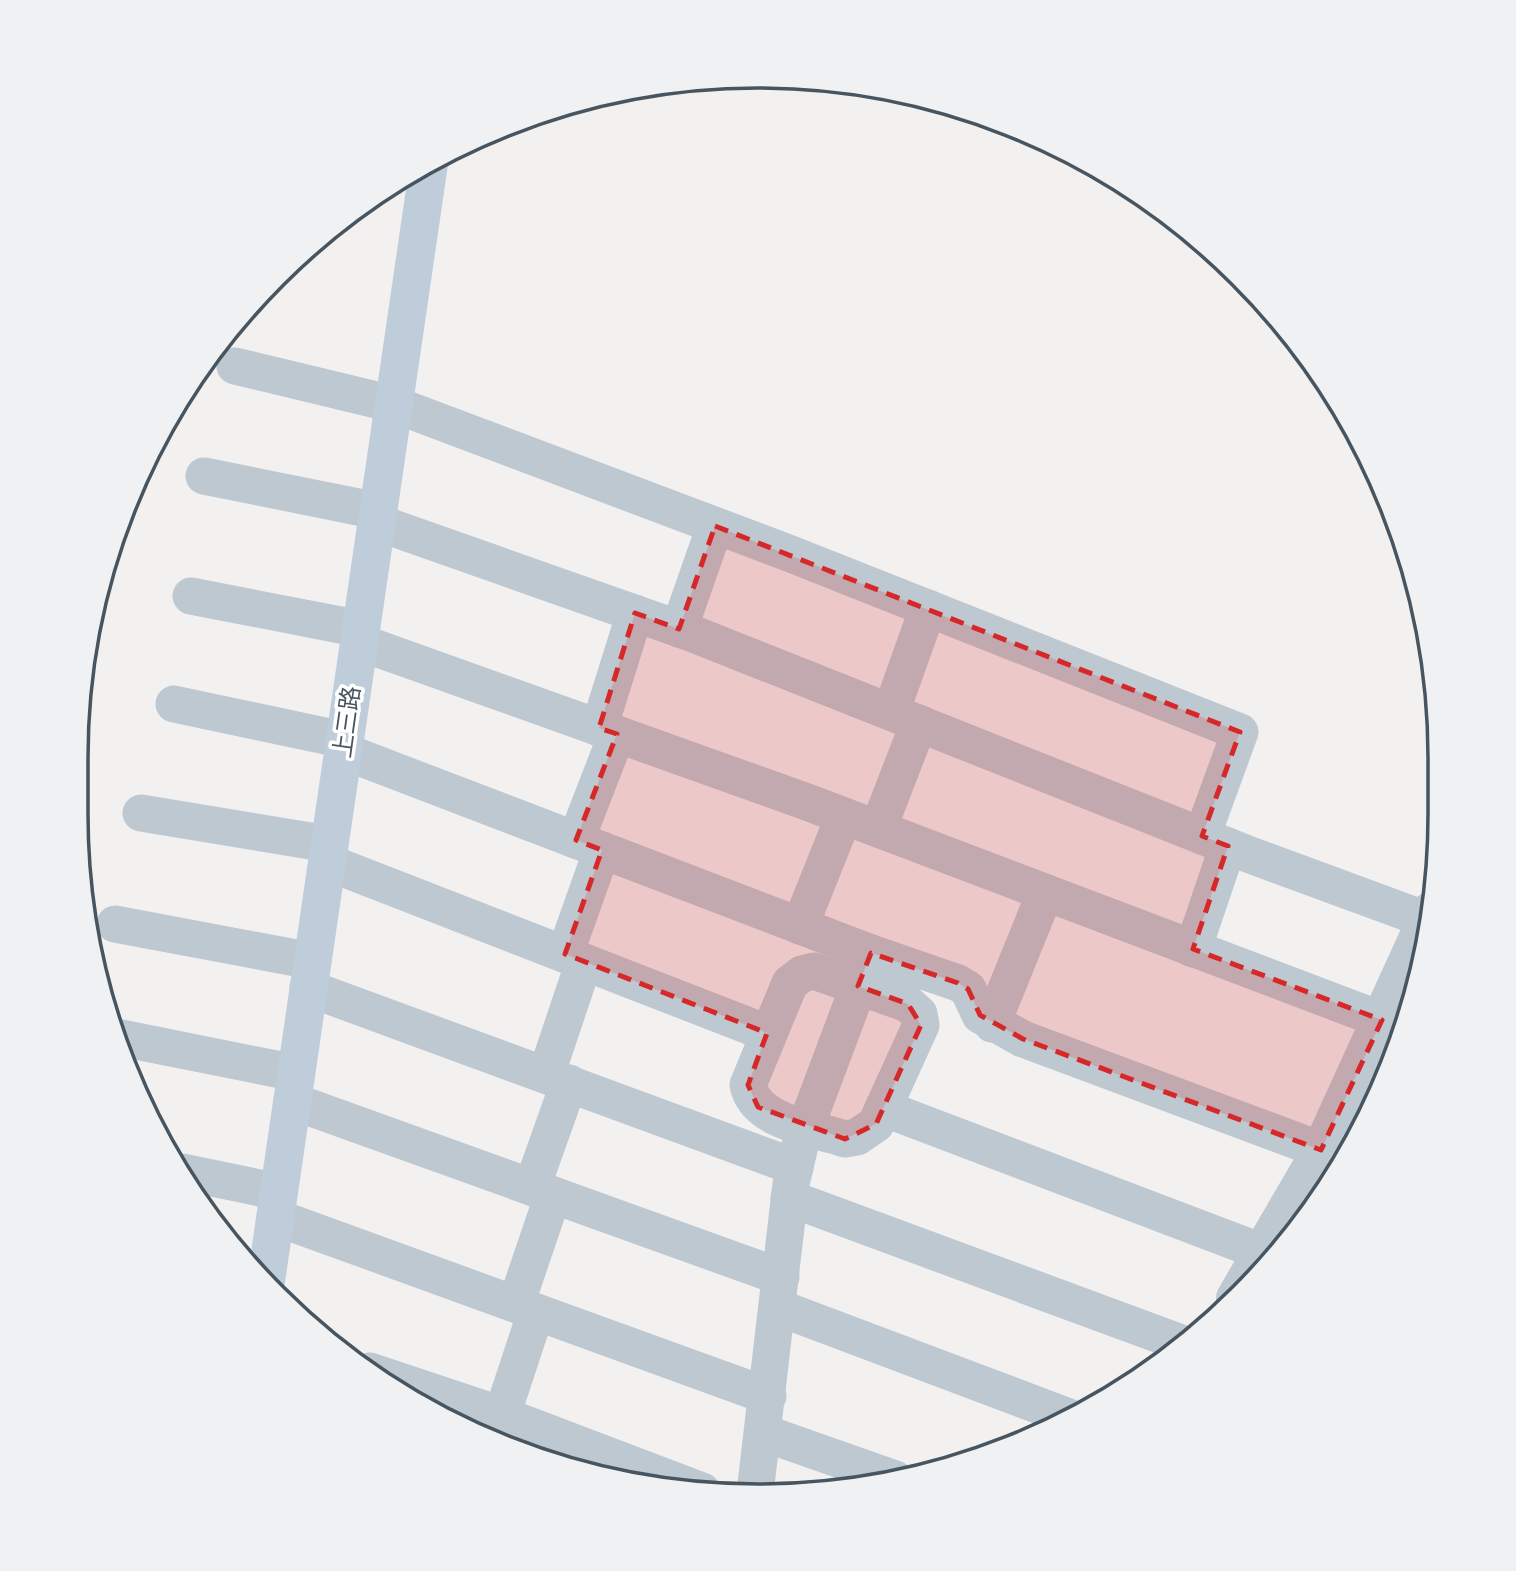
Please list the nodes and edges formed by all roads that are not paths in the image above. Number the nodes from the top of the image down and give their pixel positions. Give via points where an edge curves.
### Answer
1 (427, 175) edge
2 (235, 366) dead end
3 (393, 404) junction
4 (204, 476) dead end
5 (377, 516) junction
6 (715, 526) junction
7 (191, 596) dead end
8 (928, 608) junction
9 (635, 613) junction
10 (679, 629) junction
11 (360, 635) junction
12 (174, 704) dead end
13 (905, 718) junction
14 (608, 731) junction
15 (344, 746) junction
16 (141, 813) dead end
17 (844, 816) junction
18 (878, 829) junction
19 (1215, 841) junction
20 (589, 845) junction
21 (328, 853) junction
22 (1045, 893) junction
23 (1421, 913) edge
24 (115, 924) dead end
25 (800, 926) junction
26 (1416, 946) edge
27 (1193, 949) junction
28 (574, 958) junction
29 (864, 970) junction
30 (310, 974) junction
31 (1382, 1020) junction
32 (992, 1024) junction
33 (767, 1033) junction
34 (127, 1040) edge
35 (558, 1079) junction
36 (294, 1087) junction
37 (883, 1108) junction
38 (806, 1126) junction
39 (1321, 1150) junction
40 (194, 1176) edge
41 (792, 1182) junction
42 (542, 1191) junction
43 (277, 1204) junction
44 (1262, 1252) junction
45 (1257, 1260) edge
46 (268, 1270) edge
47 (779, 1292) junction
48 (526, 1308) junction
49 (1173, 1339) edge
50 (415, 1389) edge
51 (768, 1396) junction
52 (1058, 1412) edge
53 (511, 1428) edge
54 (764, 1433) junction
55 (878, 1473) edge
56 (655, 1476) edge
57 (756, 1484) edge

1 - 3 main road, 上三路
2 - 3 street
3 - 5 main road, 上三路
3 - 6 street
4 - 5 street
5 - 9 street
5 - 11 main road, 上三路
6 - 8 street
6 - 10 street
7 - 11 street
8 - 13 street
8 - 19 street via 1240,732
9 - 10 street
9 - 14 street
10 - 13 street
11 - 14 street
11 - 15 main road, 上三路
12 - 15 street
13 - 18 street
13 - 19 street
14 - 17 street
14 - 20 street
15 - 20 street
15 - 21 main road, 上三路
16 - 21 street
17 - 18 street
17 - 25 street
18 - 22 street
19 - 23 street
19 - 27 street
20 - 25 street
20 - 28 street
21 - 28 street
21 - 30 main road, 上三路
22 - 27 street
22 - 32 street
24 - 30 street
25 - 29 street
26 - 31 street
27 - 31 street
28 - 33 street
28 - 35 street
29 - 32 street via 958,983 968,989 980,1015
29 - 33 street via 802,974 790,983
29 - 37 street via 919,1014 921,1025
29 - 38 street
30 - 35 street
30 - 36 main road, 上三路
31 - 39 street
32 - 39 street
33 - 38 street via 748,1085 751,1098 772,1115
34 - 36 street
35 - 41 street
35 - 42 street
36 - 42 street
36 - 43 main road, 上三路
37 - 38 street via 876,1124 857,1137 845,1139
37 - 44 street
38 - 41 street
39 - 44 street
40 - 43 street
41 - 47 street
41 - 49 street
42 - 47 street
42 - 48 street
43 - 46 main road, 上三路
43 - 48 street
44 - 45 street
47 - 51 street
47 - 52 street
48 - 51 street
48 - 53 street
50 - 53 street
51 - 54 street
53 - 56 street
54 - 55 street
54 - 57 street

